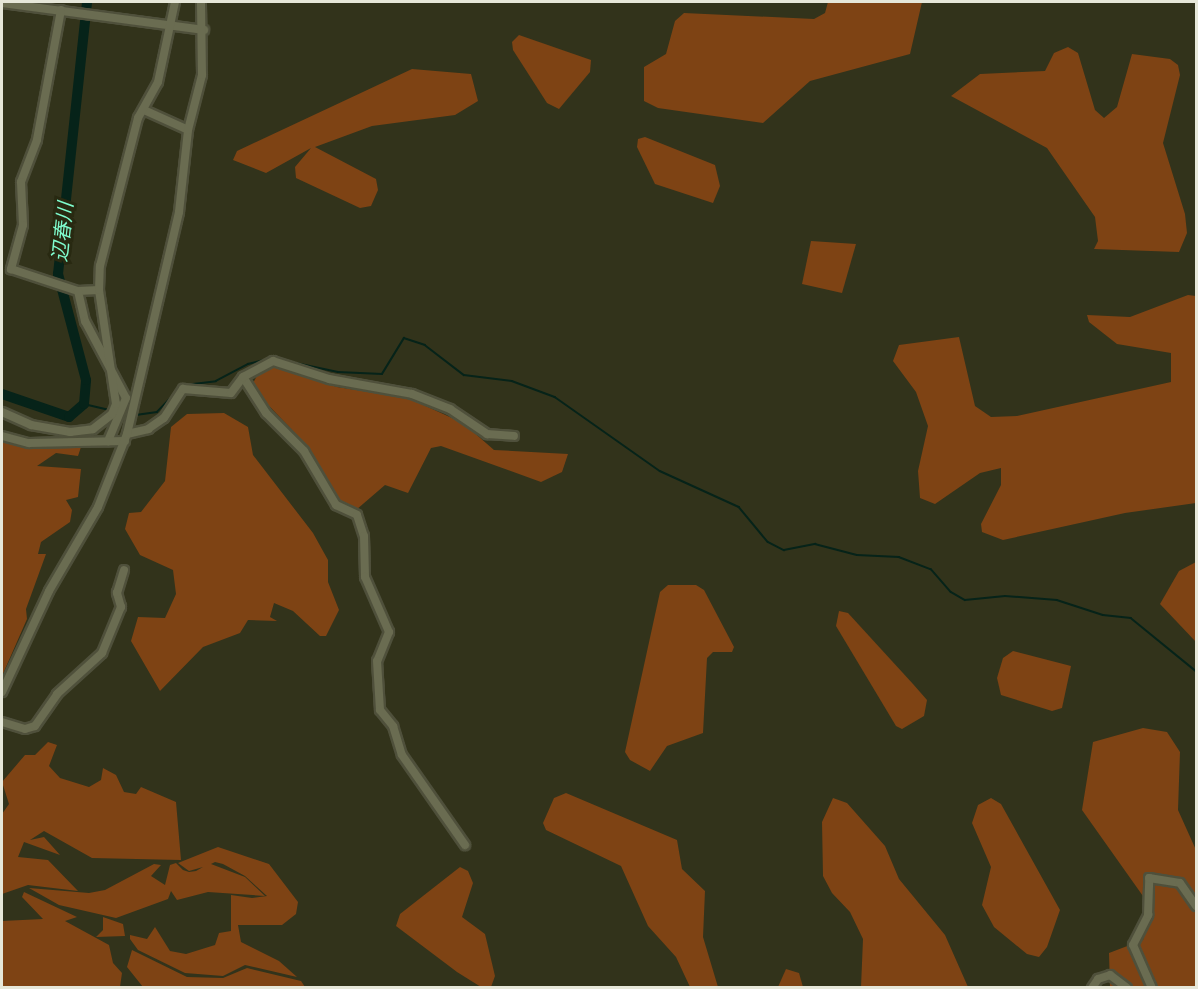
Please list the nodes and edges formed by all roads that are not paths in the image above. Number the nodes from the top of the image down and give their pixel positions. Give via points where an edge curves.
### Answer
1 (175, 2) edge
2 (201, 2) edge
3 (2, 3) edge
4 (31, 4) edge
5 (61, 10) junction
6 (169, 29) junction
7 (204, 30) junction
8 (144, 111) junction
9 (188, 130) junction
10 (76, 290) junction
11 (99, 290) junction
12 (243, 377) junction
13 (116, 380) junction
14 (2, 412) edge
15 (2, 436) edge
16 (514, 436) dead end
17 (126, 437) junction
18 (108, 441) junction
19 (124, 570) dead end
20 (2, 692) edge
21 (2, 722) edge
22 (465, 845) dead end
23 (1197, 906) edge
24 (1092, 987) edge
25 (1127, 987) edge
26 (1152, 987) edge

1 - 6 street
2 - 7 street
3 - 4 street
4 - 5 street
5 - 6 street
5 - 10 street via 37,140 21,182 23,225 11,269 47,284
6 - 7 street
6 - 8 street via 158,82
7 - 9 street via 202,75
8 - 9 street
8 - 11 street via 124,164
9 - 17 street via 178,221
10 - 11 street
10 - 13 street via 85,321
11 - 13 street
12 - 16 street via 273,361 329,379 412,394 450,409 487,434
12 - 17 street via 225,394 183,389 164,417 148,429
12 - 22 street via 266,413 304,451 336,505 357,515 364,536 365,577 389,632 377,661 380,710 393,726 402,755
13 - 14 street via 112,414 93,429 52,430
13 - 18 street via 126,398 125,407
15 - 18 street via 29,443
17 - 18 street
17 - 20 street via 98,507 48,591
19 - 21 street via 117,593 121,607 102,653 57,694 35,726 25,729
23 - 26 street via 1186,886 1149,878 1148,915 1133,945
24 - 25 street via 1098,979 1110,975

